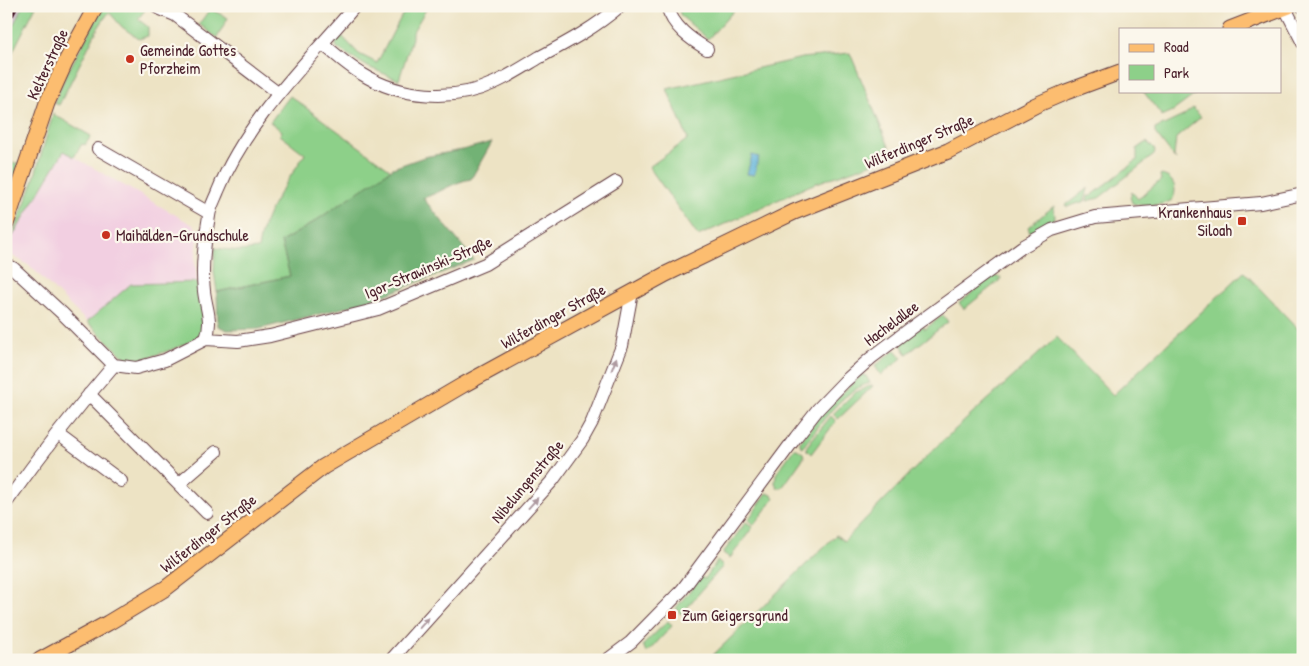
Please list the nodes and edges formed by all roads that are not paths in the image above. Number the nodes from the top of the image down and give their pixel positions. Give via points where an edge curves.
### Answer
1 (96, 6) edge
2 (355, 6) edge
3 (620, 6) edge
4 (667, 6) edge
5 (1287, 7) edge
6 (158, 8) dead end
7 (1233, 28) edge
8 (1303, 43) edge
9 (323, 44) junction
10 (707, 49) dead end
11 (1119, 72) edge
12 (279, 94) junction
13 (98, 149) dead end
14 (616, 182) dead end
15 (1303, 194) edge
16 (209, 212) junction
17 (6, 224) edge
18 (6, 265) edge
19 (632, 292) junction
20 (206, 339) junction
21 (114, 365) junction
22 (88, 394) junction
23 (58, 434) junction
24 (216, 452) dead end
25 (121, 481) dead end
26 (179, 484) junction
27 (6, 503) edge
28 (207, 512) dead end
29 (40, 660) edge
30 (391, 660) edge
31 (607, 660) edge

1 - 17 main road, Kelterstraße via 47,103
2 - 9 street
3 - 9 street via 588,31 493,84 443,96 412,94 380,83 362,75
4 - 10 street via 673,21
5 - 7 main road
5 - 8 street
6 - 12 street via 175,15
9 - 12 street
11 - 19 main road, Wilferdinger Straße via 1036,105 948,151 794,212
12 - 16 street via 237,152
13 - 16 street
14 - 20 street, Igor-Strawinski-Straße via 485,264 378,309 270,336 238,341
15 - 31 street, Hachelallee via 1254,204 1095,217 1052,230 1022,247 911,328 844,382 796,437 682,590 631,642
16 - 20 street via 204,254 204,291 210,329
18 - 21 street via 13,268
19 - 29 main road, Wilferdinger Straße via 323,467 166,588
30 -> 19 street, Nibelungenstraße via 553,480 582,440 622,346
20 - 21 street via 165,360 136,368
21 - 22 street
22 - 23 street
22 - 26 street
23 - 25 street
23 - 27 street
24 - 26 street
26 - 28 street

